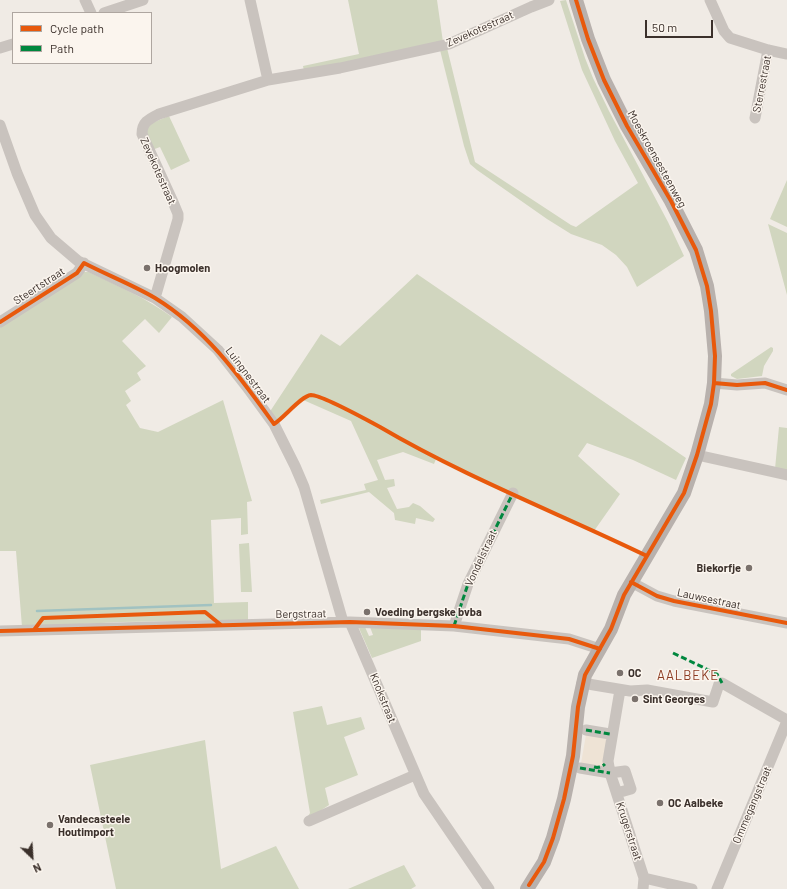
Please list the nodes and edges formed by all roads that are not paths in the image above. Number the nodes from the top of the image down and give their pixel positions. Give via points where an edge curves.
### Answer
1 (85, 0) edge
2 (143, 0) edge
3 (250, 0) edge
4 (549, 0) edge
5 (576, 0) edge
6 (710, 0) edge
7 (91, 12) edge
8 (107, 12) edge
9 (12, 44) edge
10 (0, 48) edge
11 (768, 50) junction
12 (787, 54) edge
13 (268, 80) junction
14 (755, 118) dead end
15 (0, 125) edge
16 (84, 263) junction
17 (155, 298) junction
18 (0, 322) edge
19 (714, 383) junction
20 (787, 390) edge
21 (697, 456) junction
22 (787, 476) edge
23 (513, 493) dead end
24 (631, 582) junction
25 (347, 622) junction
26 (787, 623) edge
27 (454, 626) junction
28 (0, 631) edge
29 (600, 649) junction
30 (582, 683) junction
31 (620, 690) junction
32 (787, 720) edge
33 (586, 730) dead end
34 (610, 734) dead end
35 (582, 767) dead end
36 (608, 768) junction
37 (415, 775) junction
38 (308, 821) dead end
39 (644, 884) edge
40 (489, 889) edge
41 (527, 889) edge
42 (692, 889) edge
43 (717, 889) edge

1 - 7 street
2 - 8 street
3 - 13 street
4 - 13 street, Zevekotestraat via 449,44 340,68
5 - 19 main road, Moeskroensesteenweg via 604,80 696,250 707,286 711,311 715,356
6 - 11 street, Sterrestraat via 724,31 730,38
9 - 10 street
11 - 12 street, Sterrestraat
11 - 14 street, Sterrestraat
13 - 17 street, Zevekotestraat via 159,114 143,124 143,138 178,214
15 - 16 street, Luingnestraat via 38,221 70,256
16 - 17 street, Luingnestraat
16 - 18 street, Steertstraat via 77,273
17 - 25 street, Luingnestraat via 182,317 218,350 274,424 304,487
19 - 20 street via 765,383
19 - 21 main road, Moeskroensesteenweg
21 - 22 street
21 - 24 main road, Moeskroensesteenweg via 684,493
23 - 27 street, Vondelstraat via 468,584
24 - 26 street, Lauwsestraat via 657,596 674,601
24 - 29 main road, Moeskroensesteenweg
25 - 27 street, Bergstraat
25 - 28 street, Bergstraat
25 - 37 street, Knokstraat
27 - 29 street, Bergstraat via 569,639
29 - 30 main road, Moeskroensesteenweg via 587,668
30 - 31 street
30 - 41 main road, Moeskroensesteenweg via 573,756 564,799 544,862
31 - 32 street via 647,690 713,702 722,683
31 - 36 street, Krugerstraat
32 - 43 street, Ommegangstraat
33 - 34 street
35 - 36 street
36 - 39 street, Krugerstraat
37 - 38 street
37 - 40 street, Knokstraat via 424,794
39 - 42 street

